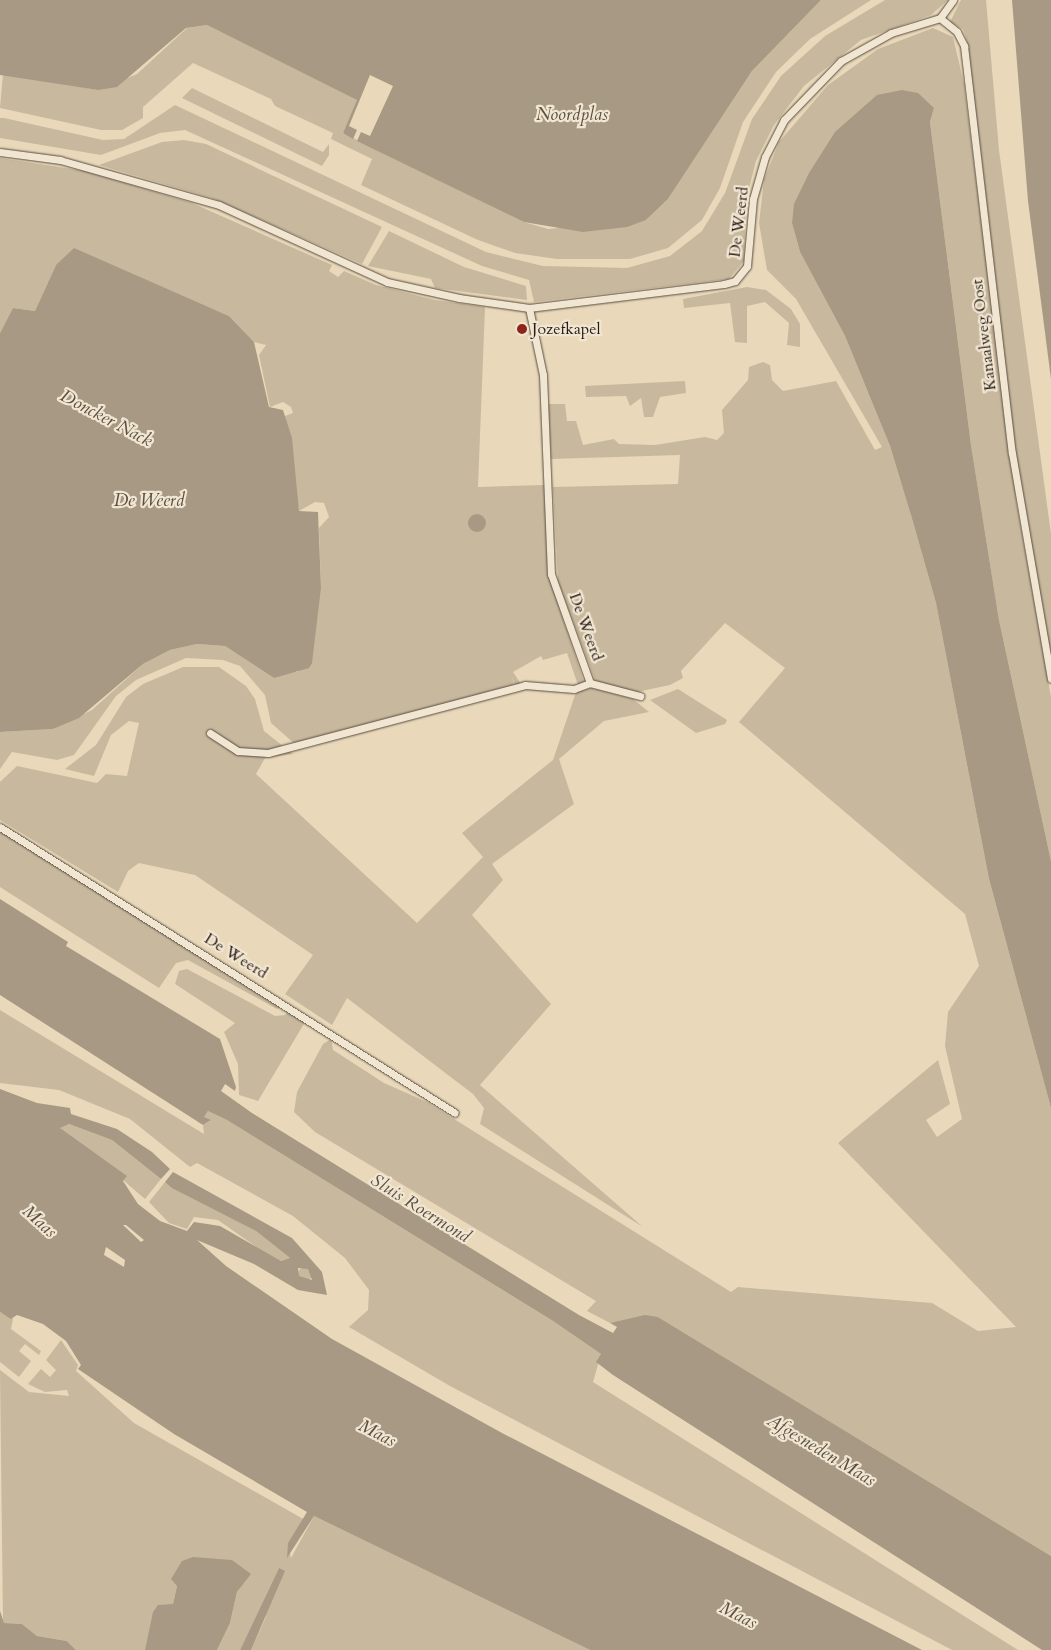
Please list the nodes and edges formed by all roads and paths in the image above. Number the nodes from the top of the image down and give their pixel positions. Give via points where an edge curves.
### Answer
1 (953, 0) edge
2 (940, 18) junction
3 (0, 152) edge
4 (529, 308) junction
5 (1051, 679) edge
6 (590, 683) junction
7 (640, 696) dead end
8 (210, 733) dead end
9 (0, 827) edge
10 (455, 1113) dead end

1 - 2 street
2 - 4 street, De Weerd via 891,33 841,61 784,120 765,157 753,199 747,266 735,281
2 - 5 street, Kanaalweg Oost via 957,32 964,46 1012,453
3 - 4 street, De Weerd via 60,160 219,205 400,286
4 - 6 street, De Weerd via 543,375 551,574
6 - 7 street
6 - 8 street, De Weerd via 574,689 526,685 268,753 238,751
9 - 10 street, De Weerd

